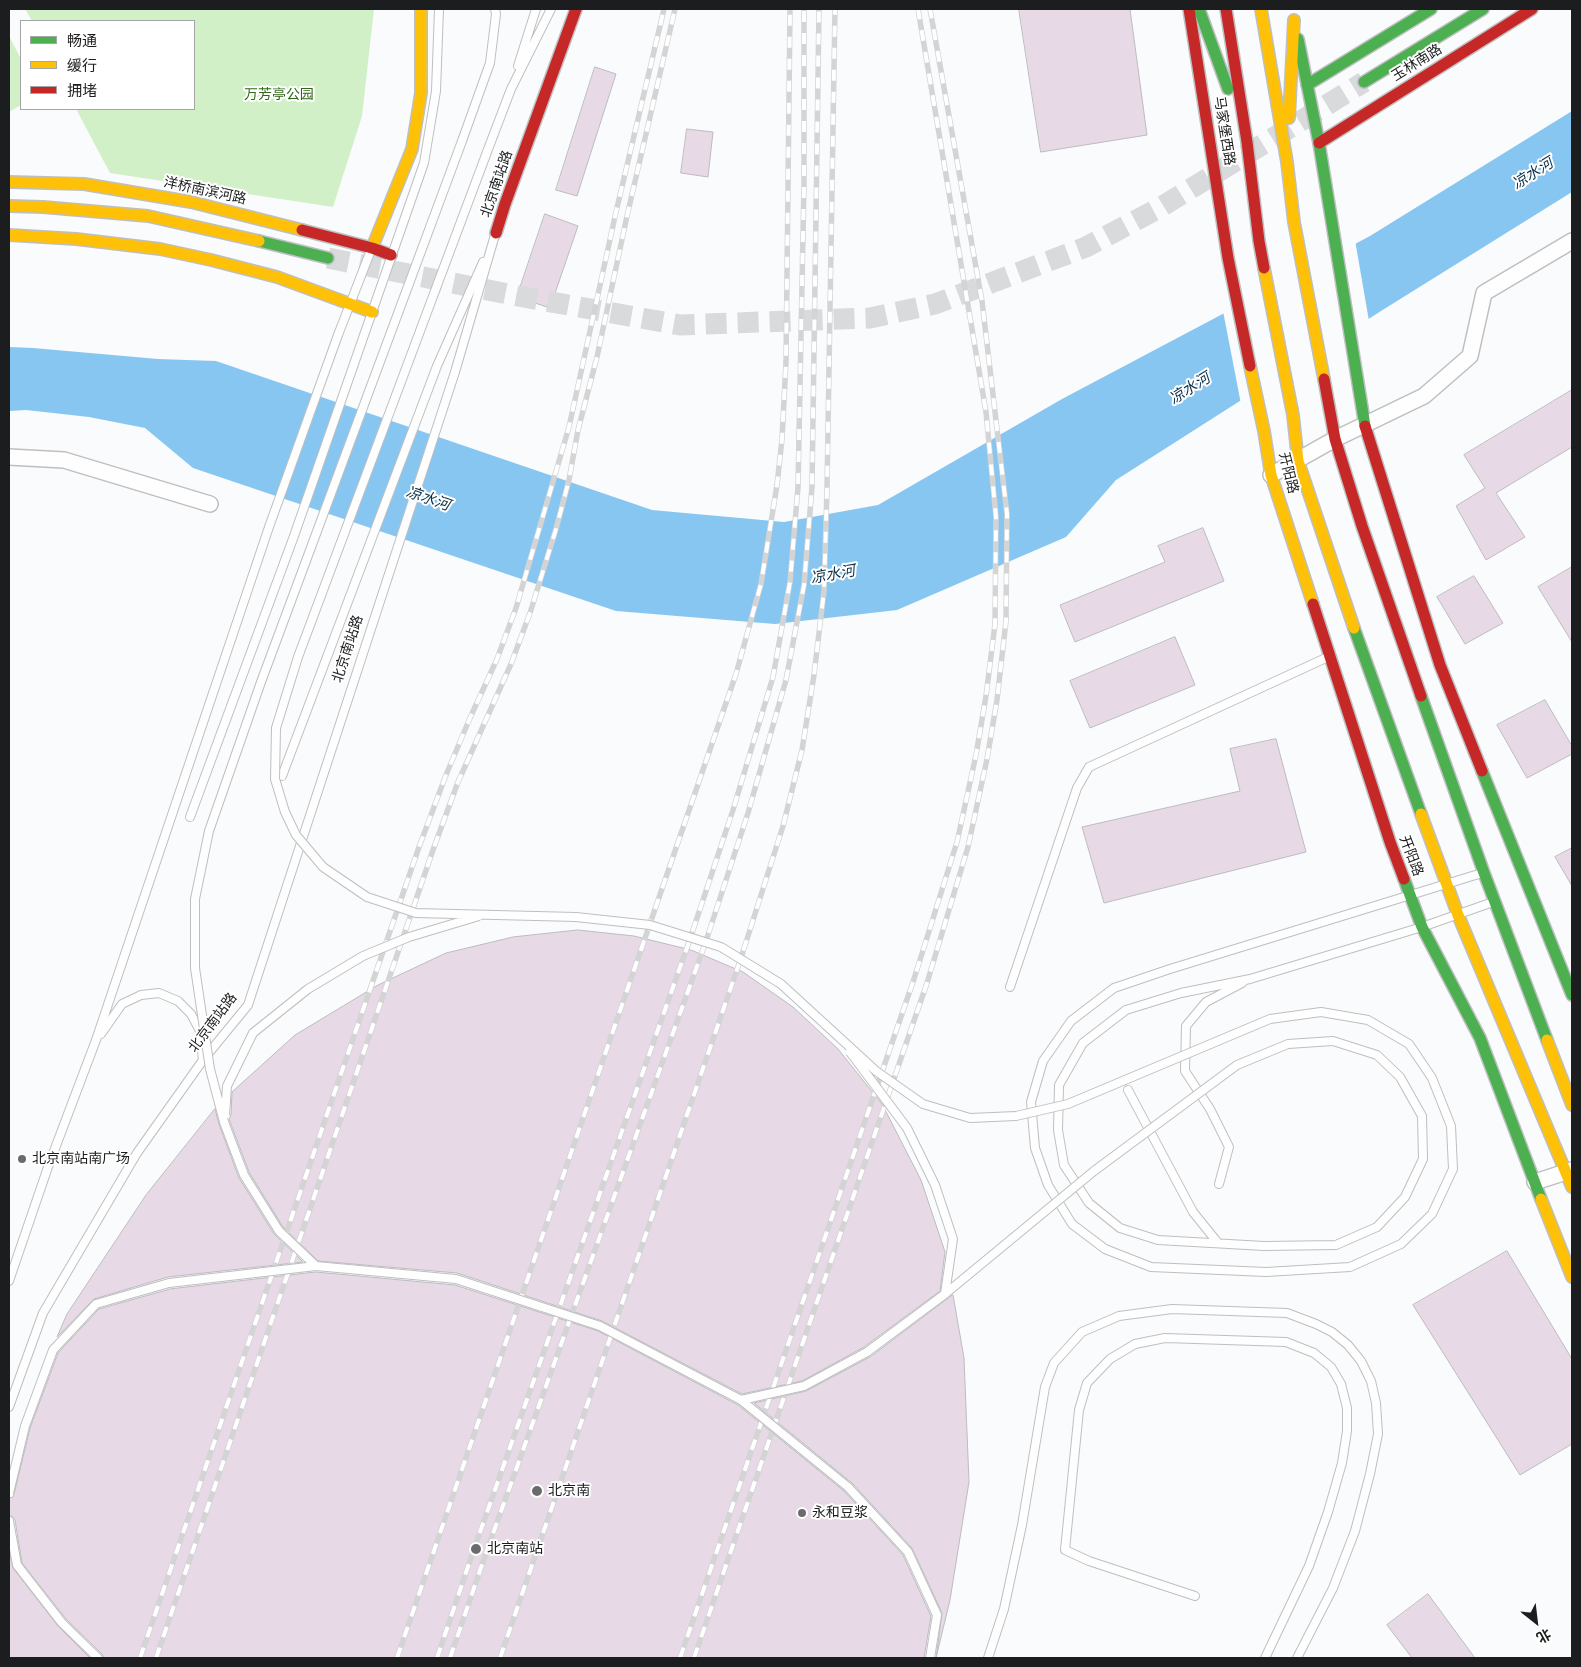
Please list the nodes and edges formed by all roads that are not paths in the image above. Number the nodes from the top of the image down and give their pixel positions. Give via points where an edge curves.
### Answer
1 (421, 9) edge
2 (439, 9) edge
3 (495, 9) edge
4 (536, 9) edge
5 (551, 9) edge
6 (576, 9) edge
7 (1189, 9) edge
8 (1200, 9) edge
9 (1226, 9) edge
10 (1261, 9) edge
11 (1431, 9) edge
12 (1483, 9) edge
13 (1532, 9) edge
14 (1293, 14) edge
15 (1364, 82) tunnel mouth
16 (1307, 85) junction
17 (511, 89) junction
18 (1247, 142) junction
19 (1319, 143) junction
20 (1286, 162) junction
21 (9, 182) edge
22 (9, 206) edge
23 (496, 233) junction
24 (9, 235) edge
25 (1572, 241) edge
26 (372, 248) junction
27 (391, 255) junction
28 (328, 258) tunnel mouth
29 (350, 304) junction
30 (372, 312) junction
31 (1293, 416) joint
32 (1365, 425) junction
33 (1264, 431) joint
34 (1335, 439) junction
35 (9, 457) edge
36 (1298, 461) junction
37 (1271, 475) junction
38 (210, 504) dead end
39 (1330, 656) junction
40 (282, 776) dead end
41 (190, 816) dead end
42 (1484, 873) junction
43 (1448, 884) junction
44 (1410, 896) junction
45 (1495, 902) junction
46 (489, 914) junction
47 (1458, 915) junction
48 (1422, 928) junction
49 (1250, 979) junction
50 (1010, 987) dead end
51 (1572, 996) edge
52 (836, 1034) junction
53 (96, 1040) junction
54 (203, 1060) junction
55 (1128, 1090) dead end
56 (1572, 1104) edge
57 (224, 1122) junction
58 (1570, 1172) edge
59 (1535, 1182) junction
60 (1219, 1184) dead end
61 (1572, 1187) edge
62 (1218, 1243) junction
63 (316, 1266) junction
64 (1572, 1277) edge
65 (9, 1281) edge
66 (945, 1294) junction
67 (741, 1400) junction
68 (9, 1407) edge
69 (9, 1493) edge
70 (9, 1521) edge
71 (1195, 1596) dead end
72 (98, 1658) edge
73 (930, 1658) edge
74 (988, 1658) edge
75 (1265, 1658) edge
76 (1297, 1658) edge

1 - 26 street via 421,93 412,149
2 - 27 lane via 436,91 424,163
3 - 57 lane, bridge via 490,63 208,831 194,899 195,968 210,1069
4 - 17 lane
5 - 17 lane
6 - 23 street, 北京南站路
7 - 33 street, 马家堡西路 via 1228,258
8 - 18 street
9 - 18 street, 马家堡西路
10 - 20 street
11 - 16 street
12 - 15 street, 玉林南路
13 - 19 street, 玉林南路
14 - 16 street
14 - 20 street
16 - 19 street
17 - 46 lane, bridge via 298,657 276,728 275,779 285,812 296,835 324,867 367,897 416,913
18 - 31 street, 马家堡西路 via 1259,241
19 - 32 street
20 - 34 street via 1294,222
21 - 26 street, 洋桥南滨河路 via 84,184 191,202
22 - 28 street via 148,216
23 - 40 lane via 437,366
23 - 54 lane, 北京南站路 via 455,372 248,1005
24 - 29 street via 160,249 277,277
25 - 32 street via 1484,293 1470,356 1424,396
26 - 27 street, 洋桥南滨河路
26 - 29 lane
27 - 30 lane
29 - 30 street
29 - 53 lane via 269,527
30 - 41 lane via 294,536
31 - 36 street, 开阳路
32 - 34 street
32 - 51 street via 1440,665
33 - 37 street, 开阳路
34 - 36 street
34 - 42 street via 1368,545
35 - 38 street via 64,460
36 - 37 street
36 - 43 street, 开阳路 via 1356,634
37 - 39 street, 开阳路
39 - 44 street, 开阳路
39 - 50 lane via 1089,767 1077,788
42 - 43 lane
42 - 45 street
43 - 44 lane
43 - 47 street, 开阳路
44 - 48 street, 开阳路
44 - 52 lane, bridge via 1114,988 1071,1021 1043,1061 1031,1102 1035,1148 1048,1186 1072,1224 1105,1249 1151,1267 1266,1272 1350,1267 1401,1244 1432,1214 1453,1169 1451,1126 1432,1078 1409,1044 1368,1020 1321,1012 1270,1019 1068,1104 1016,1116 970,1118 923,1104 876,1071
45 - 47 lane
45 - 56 street
46 - 52 lane, bridge via 576,917 650,925 721,947 781,984
46 - 57 lane, bridge via 409,937 363,956 308,989 253,1033 227,1086
47 - 48 lane
47 - 58 street, 开阳路 via 1549,1133
48 - 49 lane
48 - 59 street, 开阳路 via 1480,1038
49 - 60 lane via 1206,1002 1186,1026 1185,1071 1210,1109 1229,1147
49 - 62 lane via 1181,993 1126,1010 1083,1043 1059,1086 1058,1130 1064,1165 1089,1203 1120,1228 1158,1240
52 - 66 lane, bridge via 907,1128 935,1185 953,1239
53 - 54 lane via 122,1004 140,995 159,992 178,1001 192,1014 200,1031
53 - 65 lane
54 - 68 lane, 北京南站路 via 137,1153 43,1313
55 - 62 lane via 1192,1212
57 - 63 lane, bridge via 244,1175 280,1231
58 - 59 street
58 - 61 street, 开阳路
59 - 64 street, 开阳路
62 - 66 lane, bridge via 1336,1245 1377,1227 1405,1197 1423,1160 1422,1116 1400,1077 1377,1055 1334,1041 1288,1044 1237,1065 1094,1170
63 - 67 lane, bridge via 456,1278 600,1326
63 - 69 lane, bridge via 169,1283 96,1304 53,1350 24,1426
66 - 67 lane, bridge via 867,1352 804,1386
67 - 73 lane, bridge via 848,1487 908,1552 937,1615
70 - 72 lane via 17,1565 62,1623
71 - 75 lane via 1065,1550 1079,1410 1087,1383 1110,1359 1135,1344 1165,1338 1286,1342 1314,1353 1331,1367 1341,1384 1348,1431 1333,1496 1310,1566
74 - 76 lane via 1004,1609 1045,1387 1054,1363 1082,1332 1119,1316 1172,1309 1287,1313 1332,1332 1348,1345 1371,1380 1378,1434 1370,1474 1355,1530 1333,1588

